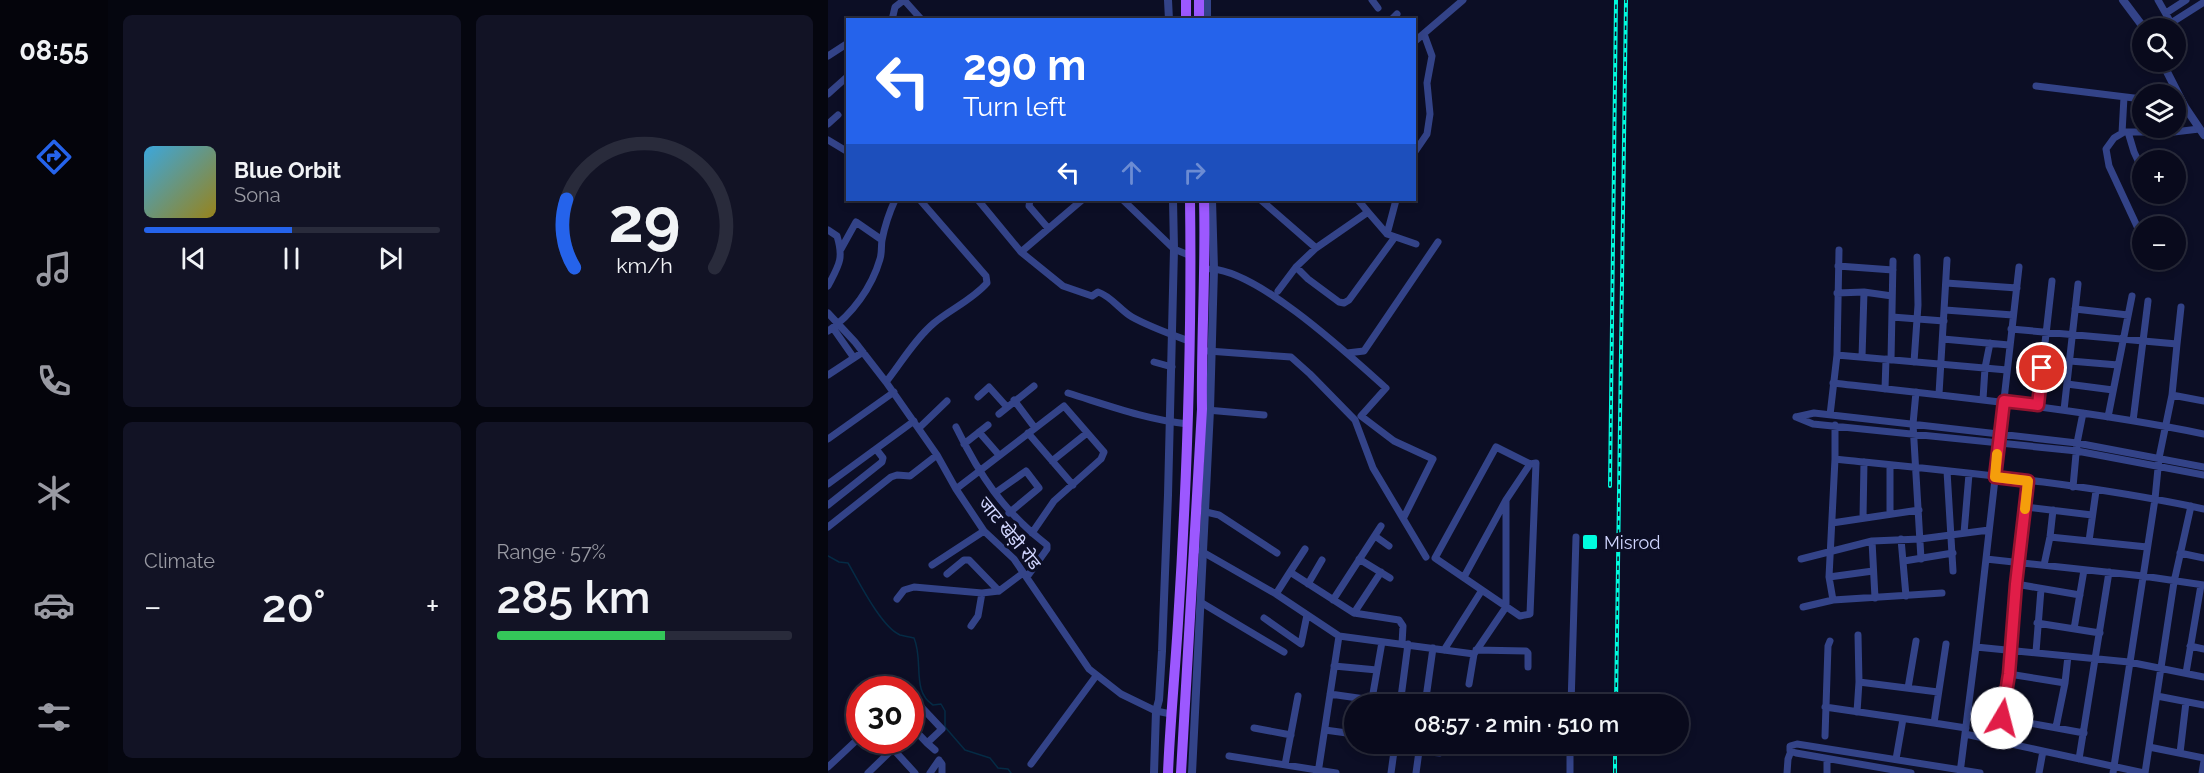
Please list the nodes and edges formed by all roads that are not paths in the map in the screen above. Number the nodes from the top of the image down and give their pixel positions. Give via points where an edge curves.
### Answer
1 (892, 0) edge
2 (904, 0) edge
3 (1168, 0) edge
4 (1186, 0) edge
5 (1199, 0) edge
6 (1207, 0) edge
7 (1372, 0) edge
8 (1463, 0) edge
9 (2123, 0) edge
10 (2158, 0) edge
11 (2186, 0) edge
12 (2204, 2) edge
13 (1378, 8) dead end
14 (2166, 13) junction
15 (892, 18) edge
16 (892, 18) edge
17 (920, 18) edge
18 (1169, 18) edge
19 (1186, 18) edge
20 (1199, 18) edge
21 (1207, 18) edge
22 (2136, 18) edge
23 (1424, 34) junction
24 (1416, 40) edge
25 (846, 44) edge
26 (828, 56) edge
27 (846, 78) edge
28 (2036, 86) dead end
29 (828, 94) edge
30 (2124, 97) junction
31 (2132, 98) edge
32 (2186, 112) edge
33 (838, 115) dead end
34 (828, 124) edge
35 (2125, 132) junction
36 (2201, 132) edge
37 (828, 140) edge
38 (844, 150) edge
39 (1416, 150) edge
40 (2133, 150) edge
41 (895, 201) edge
42 (921, 201) edge
43 (979, 201) edge
44 (1030, 201) edge
45 (1081, 201) edge
46 (1124, 201) edge
47 (1173, 201) edge
48 (1190, 201) edge
49 (1204, 201) edge
50 (1212, 201) edge
51 (1262, 201) edge
52 (1359, 201) edge
53 (1393, 201) edge
54 (1368, 212) junction
55 (2132, 216) edge
56 (1048, 228) junction
57 (828, 230) edge
58 (1386, 234) junction
59 (1395, 237) junction
60 (882, 240) junction
61 (1438, 242) dead end
62 (1416, 244) dead end
63 (1316, 248) junction
64 (841, 249) junction
65 (1174, 249) junction
66 (1839, 250) dead end
67 (1021, 252) junction
68 (1191, 256) junction
69 (1917, 257) dead end
70 (1947, 260) dead end
71 (1893, 261) dead end
72 (1296, 267) junction
73 (1838, 267) junction
74 (2019, 267) dead end
75 (1210, 269) junction
76 (1893, 270) junction
77 (2052, 281) dead end
78 (1946, 283) junction
79 (2078, 284) dead end
80 (828, 286) edge
81 (2017, 288) junction
82 (1278, 291) dead end
83 (1864, 292) junction
84 (1837, 293) junction
85 (1892, 296) junction
86 (2132, 296) dead end
87 (2148, 301) dead end
88 (2181, 307) dead end
89 (2075, 309) junction
90 (1945, 310) junction
91 (828, 313) edge
92 (2013, 315) junction
93 (2128, 315) junction
94 (1892, 317) junction
95 (1917, 318) junction
96 (1944, 321) junction
97 (833, 327) edge
98 (2011, 329) junction
99 (2047, 331) junction
100 (2072, 334) junction
101 (1171, 335) junction
102 (1942, 339) junction
103 (2123, 340) junction
104 (2144, 340) junction
105 (1189, 341) junction
106 (1990, 343) junction
107 (2177, 344) junction
108 (2009, 345) junction
109 (1207, 351) junction
110 (863, 352) junction
111 (1347, 353) junction
112 (1837, 355) junction
113 (1862, 357) junction
114 (854, 358) junction
115 (1889, 359) junction
116 (2070, 361) junction
117 (1154, 362) dead end
118 (1914, 362) junction
119 (1941, 364) junction
120 (2118, 365) junction
121 (1172, 367) junction
122 (1985, 368) junction
123 (2007, 370) junction
124 (828, 375) edge
125 (886, 382) junction
126 (1833, 382) junction
127 (2067, 384) junction
128 (1034, 386) dead end
129 (1885, 388) junction
130 (2113, 390) junction
131 (894, 392) junction
132 (1916, 392) junction
133 (1068, 393) dead end
134 (1939, 394) junction
135 (2172, 394) junction
136 (978, 397) dead end
137 (1983, 399) junction
138 (1014, 400) junction
139 (947, 401) dead end
140 (2004, 401) junction
141 (2204, 401) edge
142 (2038, 405) junction
143 (1007, 407) junction
144 (1206, 410) junction
145 (2064, 410) junction
146 (2083, 413) junction
147 (999, 414) dead end
148 (1264, 415) dead end
149 (1830, 415) junction
150 (2108, 417) junction
151 (2133, 421) junction
152 (1169, 422) junction
153 (988, 424) dead end
154 (1188, 424) junction
155 (1913, 424) junction
156 (916, 425) junction
157 (1835, 425) junction
158 (2166, 426) junction
159 (956, 427) dead end
160 (1035, 428) junction
161 (979, 432) junction
162 (1028, 433) junction
163 (1087, 433) junction
164 (1999, 433) junction
165 (1913, 434) junction
166 (2204, 434) edge
167 (828, 439) edge
168 (1998, 442) junction
169 (964, 444) junction
170 (2077, 447) junction
171 (876, 449) junction
172 (937, 455) junction
173 (999, 455) junction
174 (1835, 459) junction
175 (1052, 461) junction
176 (2158, 461) junction
177 (1864, 462) junction
178 (1530, 464) junction
179 (1890, 465) junction
180 (2204, 467) edge
181 (1915, 468) junction
182 (979, 471) junction
183 (1947, 471) junction
184 (1969, 474) junction
185 (2204, 475) edge
186 (1995, 477) junction
187 (2028, 481) junction
188 (828, 484) edge
189 (1073, 485) junction
190 (2073, 487) junction
191 (956, 489) junction
192 (2096, 490) junction
193 (995, 493) junction
194 (2155, 499) junction
195 (1506, 500) junction
196 (828, 505) edge
197 (2191, 506) junction
198 (2025, 507) junction
199 (2204, 509) edge
200 (1919, 510) junction
201 (2053, 510) junction
202 (1202, 511) junction
203 (1009, 513) junction
204 (1890, 514) junction
205 (2092, 514) junction
206 (1404, 517) junction
207 (1863, 518) junction
208 (1832, 523) junction
209 (828, 526) edge
210 (1381, 526) dead end
211 (1989, 530) junction
212 (984, 531) junction
213 (1032, 533) junction
214 (1964, 533) junction
215 (1952, 534) junction
216 (1375, 536) junction
217 (1576, 537) dead end
218 (2050, 537) junction
219 (1901, 539) junction
220 (1920, 539) junction
221 (1872, 541) junction
222 (2089, 541) junction
223 (1389, 546) dead end
224 (2147, 547) junction
225 (1305, 549) dead end
226 (1200, 550) junction
227 (1830, 552) junction
228 (1277, 553) dead end
229 (1953, 553) junction
230 (2180, 553) junction
231 (1426, 557) dead end
232 (2204, 558) edge
233 (1359, 559) junction
234 (1801, 559) dead end
235 (1921, 559) junction
236 (1986, 559) junction
237 (1322, 560) dead end
238 (1904, 561) junction
239 (2018, 562) junction
240 (2044, 565) junction
241 (932, 566) dead end
242 (2084, 570) junction
243 (1873, 571) junction
244 (1953, 571) dead end
245 (1290, 572) junction
246 (1381, 572) junction
247 (2109, 572) junction
248 (947, 574) dead end
249 (1025, 575) junction
250 (2143, 576) junction
251 (1464, 577) junction
252 (1829, 577) junction
253 (1390, 578) dead end
254 (2174, 582) junction
255 (1308, 584) junction
256 (2016, 584) junction
257 (2202, 585) edge
258 (2041, 589) junction
259 (1482, 590) junction
260 (999, 591) junction
261 (982, 592) junction
262 (1942, 592) dead end
263 (1276, 594) junction
264 (2080, 595) junction
265 (1906, 596) junction
266 (1875, 598) junction
267 (897, 599) dead end
268 (1333, 600) junction
269 (1833, 600) junction
270 (1202, 603) junction
271 (1506, 606) junction
272 (1803, 607) dead end
273 (1354, 613) junction
274 (1307, 615) junction
275 (2200, 615) edge
276 (1264, 618) dead end
277 (2037, 623) junction
278 (971, 626) dead end
279 (2074, 629) junction
280 (2100, 633) junction
281 (1858, 635) dead end
282 (1339, 636) junction
283 (1830, 641) dead end
284 (1916, 641) dead end
285 (1382, 642) junction
286 (1405, 644) junction
287 (1946, 644) dead end
288 (2190, 646) junction
289 (1976, 647) junction
290 (1434, 648) junction
291 (2204, 649) edge
292 (1444, 650) junction
293 (2010, 650) junction
294 (1284, 652) dead end
295 (1475, 652) junction
296 (2036, 652) junction
297 (2068, 656) junction
298 (2096, 659) junction
299 (2129, 662) junction
300 (1334, 666) junction
301 (1528, 667) dead end
302 (2160, 669) junction
303 (1377, 670) junction
304 (2186, 673) junction
305 (2009, 674) junction
306 (1096, 676) junction
307 (2204, 677) edge
308 (1859, 682) junction
309 (2065, 683) junction
310 (1469, 684) dead end
311 (1908, 688) junction
312 (1938, 692) junction
313 (1330, 694) junction
314 (1373, 694) edge
315 (1401, 694) edge
316 (1427, 694) edge
317 (1571, 694) edge
318 (1298, 696) dead end
319 (1344, 696) edge
320 (2157, 696) junction
321 (2186, 702) junction
322 (2204, 705) edge
323 (1825, 706) junction
324 (924, 710) edge
325 (1156, 711) junction
326 (1857, 712) junction
327 (1171, 714) junction
328 (2002, 718) junction
329 (1903, 719) junction
330 (1934, 723) junction
331 (2056, 727) junction
332 (1254, 728) dead end
333 (1324, 730) junction
334 (1965, 731) junction
335 (2084, 732) junction
336 (1344, 733) edge
337 (1291, 735) junction
338 (1826, 736) dead end
339 (924, 740) edge
340 (927, 743) junction
341 (2001, 743) junction
342 (2149, 747) junction
343 (846, 750) edge
344 (935, 750) dead end
345 (1791, 751) junction
346 (2043, 751) junction
347 (2180, 753) junction
348 (888, 754) edge
349 (898, 754) edge
350 (1394, 754) edge
351 (1419, 754) edge
352 (1570, 754) edge
353 (1229, 756) dead end
354 (1827, 759) junction
355 (1896, 759) junction
356 (2079, 759) junction
357 (2204, 760) edge
358 (1031, 764) dead end
359 (1285, 765) junction
360 (828, 767) edge
361 (1866, 769) edge
362 (2113, 770) edge
363 (1960, 771) edge
364 (1318, 772) edge
365 (868, 773) edge
366 (915, 773) edge
367 (930, 773) edge
368 (942, 773) edge
369 (1154, 773) edge
370 (1168, 773) edge
371 (1181, 773) edge
372 (1192, 773) edge
373 (1336, 773) edge
374 (1391, 773) edge
375 (1416, 773) edge
376 (1570, 773) edge
377 (1787, 773) edge
378 (1827, 773) edge
379 (1911, 773) edge
380 (1980, 773) edge
381 (2039, 773) edge
382 (2145, 773) edge
383 (2202, 773) edge

1 - 15 street
2 - 16 street via 895,7
2 - 17 street
3 - 18 street
4 - 19 main road
5 - 20 main road
6 - 21 street
7 - 13 street
8 - 23 street
9 - 22 street
10 - 14 street
11 - 14 street
12 - 14 street via 2171,23
23 - 24 street
23 - 39 street via 1432,56 1427,83 1430,114 1427,134
25 - 26 street
27 - 29 street
28 - 30 street
30 - 31 street
30 - 35 street
32 - 36 street
33 - 34 street
35 - 36 street
35 - 40 street
35 - 55 street via 2110,143 2106,154
37 - 38 street
41 - 60 street
42 - 125 street via 986,276 987,283 934,323
43 - 67 street
44 - 56 street via 1029,206
45 - 56 street
46 - 65 street
47 - 65 street
48 - 68 main road
49 - 75 main road
50 - 75 street
51 - 63 street
52 - 54 street
53 - 58 street
54 - 58 street
54 - 63 street
56 - 67 street
57 - 64 street via 837,236
58 - 59 street
59 - 62 street
59 - 72 street via 1344,303
60 - 64 street via 856,222
60 - 97 street via 873,277 856,304
61 - 111 street via 1364,351
63 - 72 street
64 - 80 street via 840,264
65 - 68 street
65 - 101 street
66 - 73 street
67 - 101 street via 1063,286 1092,296 1098,292 1105,294 1131,316
68 - 105 main road
69 - 95 street
70 - 78 street
71 - 76 street
72 - 82 street
73 - 76 street
73 - 84 street
74 - 81 street
75 - 109 main road
75 - 111 street via 1244,278 1264,290
76 - 85 street
77 - 99 street
78 - 81 street
78 - 90 street
79 - 89 street
81 - 92 street
83 - 84 street
83 - 85 street
83 - 113 street
84 - 112 street
85 - 94 street
86 - 93 street
87 - 104 street
88 - 107 street
89 - 93 street
89 - 100 street
90 - 92 street
90 - 96 street
91 - 97 street, जाट खेड़ी रोड
92 - 98 street
93 - 103 street
94 - 95 street
94 - 115 street
95 - 96 street
95 - 118 street
96 - 102 street
97 - 110 street, जाट खेड़ी रोड
97 - 114 street
98 - 99 street
98 - 108 street
99 - 100 street
99 - 142 street
100 - 103 street
100 - 116 street
101 - 105 street
101 - 121 street
102 - 106 street
102 - 119 street
103 - 104 street
103 - 120 street
104 - 107 street
104 - 151 street
105 - 154 main road
106 - 108 street
106 - 122 street
107 - 135 street
108 - 123 street
109 - 144 main road
109 - 206 street via 1291,357 1354,420 1373,468
110 - 114 street
110 - 125 street, जाट खेड़ी रोड
111 - 206 street via 1386,388 1361,416 1394,441 1433,459
112 - 113 street
112 - 126 street
113 - 115 street
114 - 124 street
115 - 118 street
115 - 129 street
116 - 120 street
116 - 127 street
117 - 121 street
118 - 119 street
119 - 122 street
119 - 134 street
120 - 130 street
121 - 152 street
122 - 123 street
122 - 137 street
123 - 140 street
125 - 131 street, जाट खेड़ी रोड
126 - 129 street
126 - 149 street
127 - 130 street
127 - 145 street
128 - 138 street
129 - 132 street
130 - 150 street
131 - 156 street, जाट खेड़ी रोड
131 - 167 street
132 - 134 street
132 - 155 street
133 - 152 street
134 - 137 street
135 - 141 street
135 - 158 street
136 - 143 street via 989,387
137 - 140 street
138 - 143 street
138 - 160 street
139 - 156 street
140 - 142 street
140 - 164 street
142 - 145 street
143 - 147 street
144 - 148 street
144 - 202 main road
145 - 146 street
146 - 150 street
146 - 170 street
149 - 155 street
149 - 157 street via 1797,417 1814,424
150 - 151 street
151 - 158 street
152 - 154 street
152 - 325 street via 1162,651
153 - 161 street
154 - 327 main road
155 - 164 street
155 - 165 street
156 - 171 street
156 - 172 street, जाट खेड़ी रोड
157 - 165 street
157 - 174 street
158 - 166 street
158 - 176 street
159 - 169 street
160 - 162 street
160 - 163 street via 1064,406
161 - 169 street
161 - 173 street
162 - 173 street
162 - 175 street
163 - 175 street
163 - 189 street via 1104,452
164 - 168 street
164 - 170 street
165 - 168 street
165 - 181 street
168 - 170 street
168 - 186 street
169 - 182 street
170 - 176 street
170 - 190 street
171 - 188 street
171 - 196 street via 882,462
172 - 191 street, जाट खेड़ी रोड
172 - 209 street via 910,476 891,477
173 - 182 street
174 - 177 street
174 - 208 street
175 - 189 street
176 - 180 street
176 - 185 street
176 - 194 street
177 - 179 street
177 - 207 street
178 - 195 street
178 - 251 street via 1496,447 1435,558
178 - 271 street via 1536,463 1530,614 1520,616
179 - 181 street
179 - 204 street
181 - 183 street
181 - 200 street
182 - 191 street
182 - 193 street
183 - 184 street
183 - 215 street
184 - 186 street
184 - 214 street
186 - 187 street
186 - 211 street
187 - 190 street
187 - 198 street
189 - 213 street via 1054,501
190 - 192 street
191 - 212 street, जाट खेड़ी रोड
192 - 194 street
192 - 205 street
193 - 203 street
193 - 203 street via 1026,471 1039,488
194 - 197 street
194 - 224 street
195 - 251 street
195 - 271 street
197 - 199 street
197 - 230 street
198 - 201 street
198 - 239 street
200 - 204 street
200 - 220 street
201 - 205 street
201 - 218 street
202 - 226 main road
202 - 228 street via 1220,515
203 - 213 street
204 - 207 street
205 - 222 street
206 - 231 street
207 - 208 street
208 - 227 street
210 - 216 street
211 - 214 street
211 - 236 street
212 - 241 street
212 - 249 street, जाट खेड़ी रोड
213 - 249 street via 1048,547
214 - 215 street
215 - 220 street
215 - 229 street
216 - 223 street
216 - 233 street
217 - 317 street
218 - 222 street
218 - 240 street
219 - 220 street
219 - 221 street
219 - 238 street
220 - 235 street
221 - 227 street
221 - 243 street
222 - 224 street
224 - 250 street
225 - 245 street
226 - 263 street
226 - 270 street
226 - 371 main road
227 - 234 street
227 - 252 street
229 - 235 street
229 - 244 street
230 - 232 street
230 - 254 street
233 - 246 street
233 - 268 street
235 - 238 street
236 - 239 street
236 - 289 street
237 - 255 street
238 - 265 street
239 - 240 street
239 - 256 street
240 - 242 street
242 - 247 street
242 - 264 street
243 - 252 street
243 - 266 street
245 - 255 street
245 - 263 street
246 - 253 street
246 - 273 street
247 - 250 street
247 - 280 street
248 - 260 street via 969,560
249 - 260 street
249 - 306 street, जाट खेड़ी रोड
250 - 254 street
250 - 299 street
251 - 259 street
252 - 269 street
254 - 257 street
254 - 302 street
255 - 268 street
256 - 258 street
256 - 293 street
257 - 275 street
258 - 264 street
258 - 277 street
259 - 271 street
259 - 292 street
260 - 261 street
261 - 267 street via 914,586
261 - 278 street via 978,616
262 - 265 street
263 - 274 street
264 - 279 street
265 - 266 street
266 - 269 street
268 - 273 street
269 - 272 street
270 - 294 street
270 - 372 street
271 - 295 street
273 - 286 street via 1399,620
274 - 276 street via 1301,644
274 - 282 street
275 - 288 street
277 - 279 street
277 - 296 street
279 - 280 street
280 - 298 street
281 - 308 street
282 - 285 street
282 - 300 street
283 - 323 street
284 - 311 street
285 - 286 street
285 - 303 street
286 - 290 street
286 - 315 street
287 - 312 street
288 - 291 street
288 - 304 street
289 - 293 street
289 - 334 street
290 - 292 street
290 - 316 street
292 - 295 street
293 - 296 street
293 - 305 street
295 - 301 street via 1526,651
295 - 310 street
296 - 297 street
297 - 298 street
297 - 309 street
298 - 299 street
298 - 335 street
299 - 302 street
299 - 362 street
300 - 303 street
300 - 313 street
302 - 304 street
302 - 320 street
303 - 314 street
304 - 307 street
305 - 309 street
305 - 328 street
306 - 325 street, जाट खेड़ी रोड
306 - 358 street
308 - 311 street
308 - 326 street
309 - 331 street
311 - 312 street
312 - 330 street
313 - 319 street
313 - 333 street
318 - 337 street
320 - 321 street
320 - 342 street
321 - 322 street
321 - 347 street
323 - 326 street
323 - 338 street
324 - 340 street via 942,729
325 - 327 street, जाट खेड़ी रोड
325 - 369 street
326 - 329 street
327 - 370 main road
328 - 331 street
328 - 341 street
329 - 330 street
329 - 355 street
330 - 334 street
331 - 335 street
332 - 337 street
333 - 336 street
333 - 364 street
334 - 341 street
334 - 363 street
335 - 356 street
337 - 359 street
339 - 340 street
340 - 344 street
341 - 346 street
342 - 347 street
342 - 382 street
343 - 360 street
345 - 354 street
345 - 355 street via 1790,746 1797,744
345 - 377 street
346 - 356 street
346 - 381 street
347 - 357 street
348 - 365 street
349 - 366 street
350 - 374 street
351 - 375 street
352 - 376 street
353 - 359 street
354 - 361 street
354 - 378 street
355 - 363 street
356 - 362 street
357 - 383 street
359 - 364 street
361 - 379 street
362 - 382 street
363 - 380 street
364 - 373 street
367 - 368 street via 939,760

